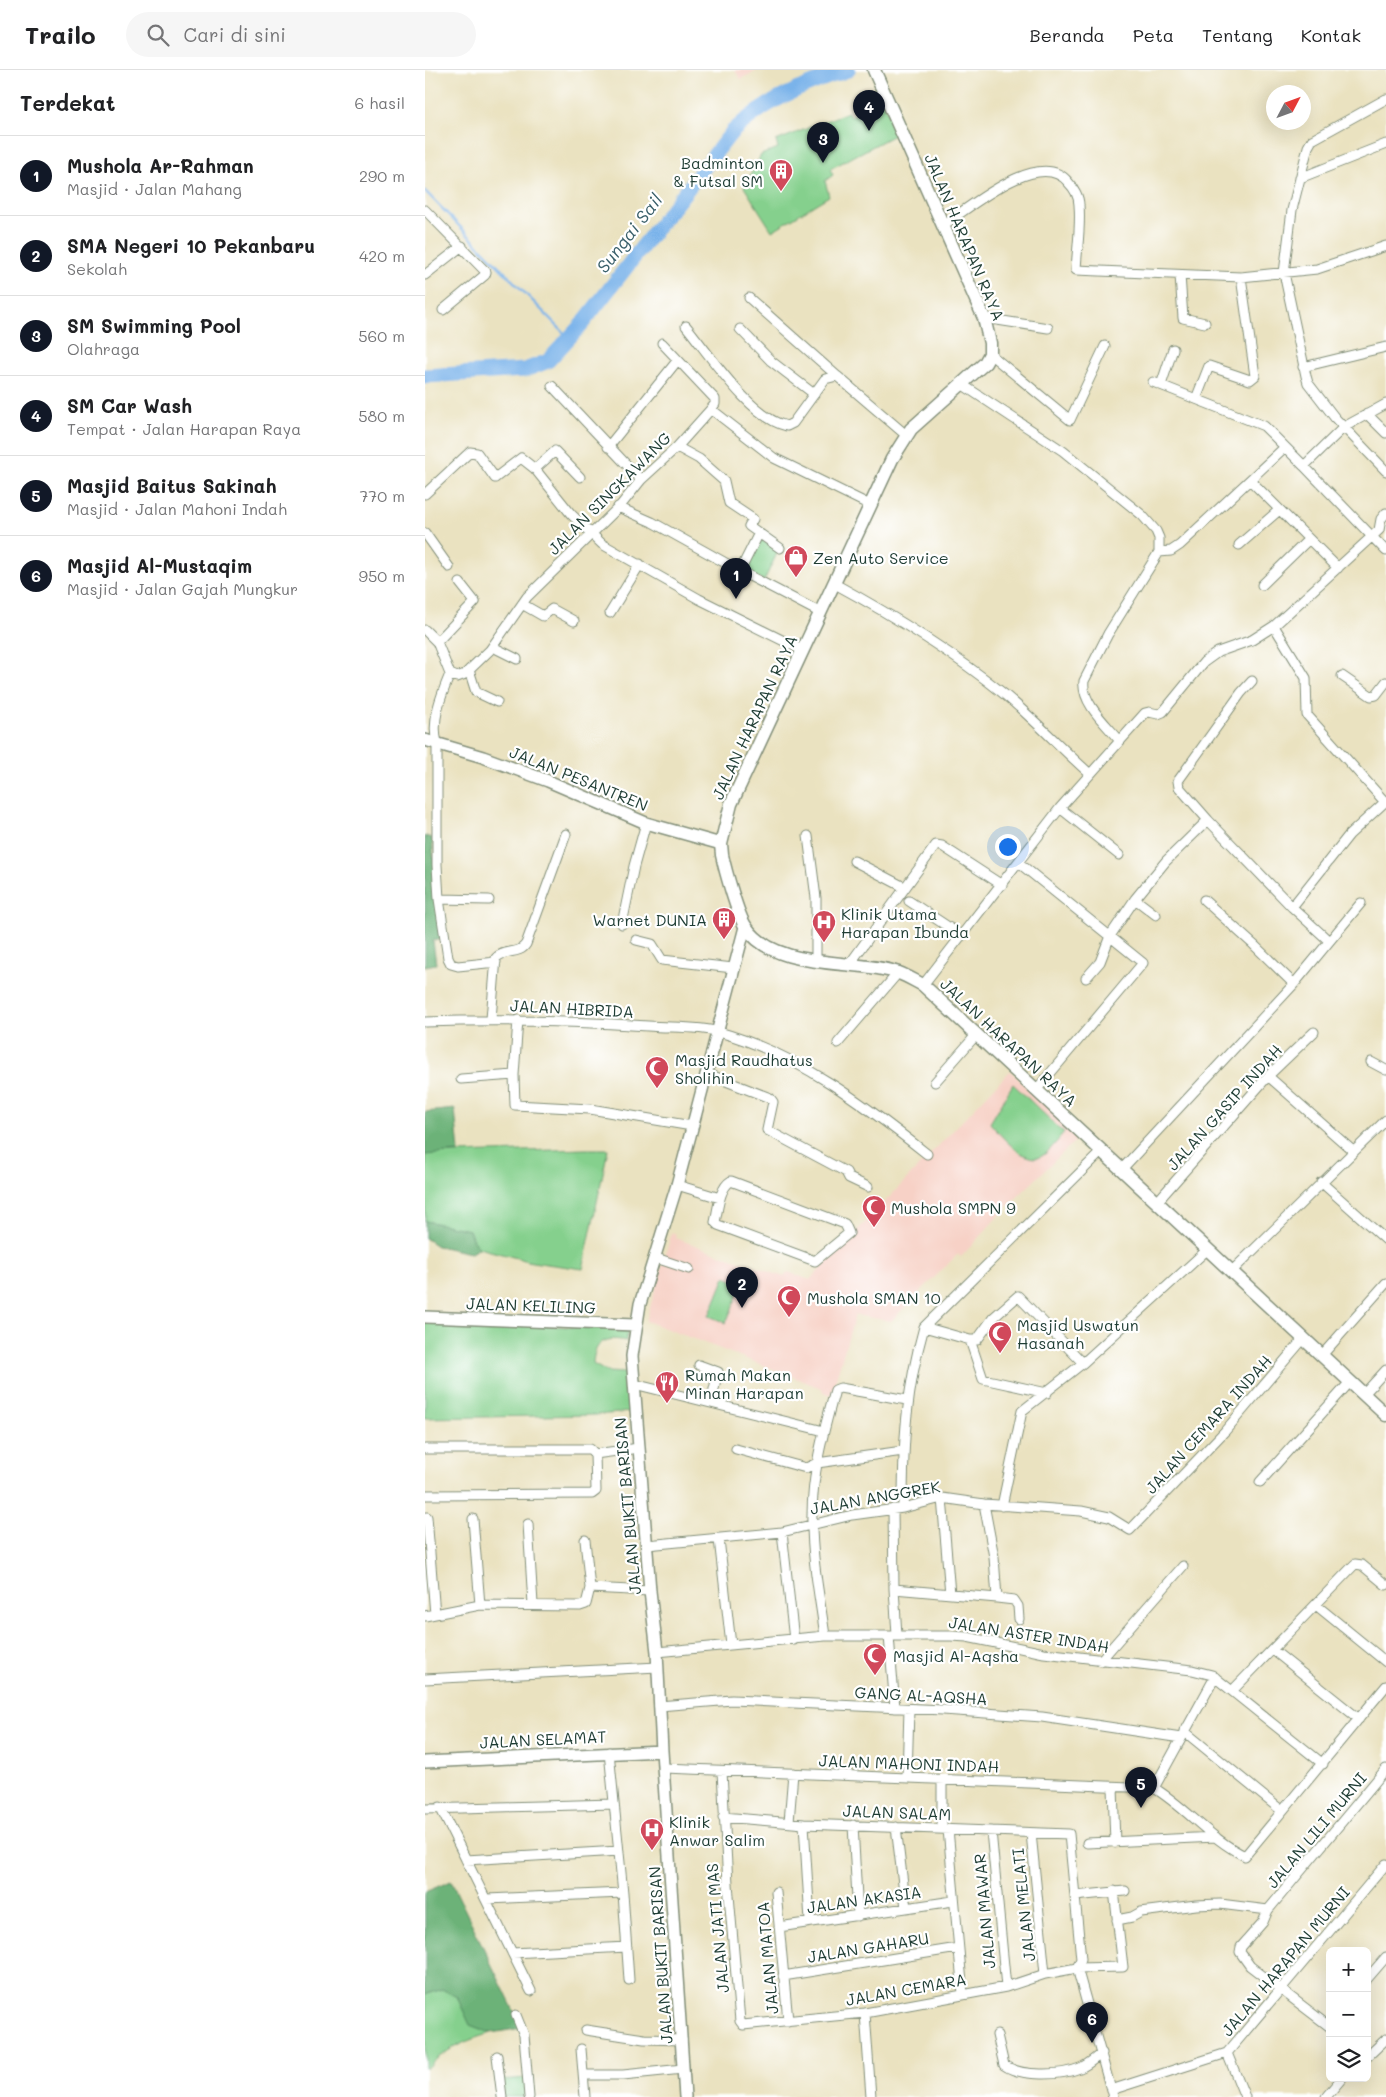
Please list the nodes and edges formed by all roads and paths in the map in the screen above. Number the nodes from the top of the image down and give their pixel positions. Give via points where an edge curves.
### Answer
1 (874, 70) edge
2 (1386, 99) edge
3 (1386, 144) edge
4 (1300, 178) junction
5 (425, 210) edge
6 (433, 218) junction
7 (425, 225) edge
8 (942, 226) junction
9 (462, 246) junction
10 (1386, 246) edge
11 (1284, 273) junction
12 (425, 275) edge
13 (1180, 275) junction
14 (1241, 277) junction
15 (749, 298) dead end
16 (443, 310) dead end
17 (984, 318) junction
18 (1205, 323) dead end
19 (686, 326) dead end
20 (1048, 328) dead end
21 (740, 329) dead end
22 (662, 343) dead end
23 (1105, 346) dead end
24 (1386, 348) edge
25 (1173, 349) dead end
26 (990, 354) junction
27 (677, 361) junction
28 (1303, 367) junction
29 (837, 376) junction
30 (963, 385) junction
31 (552, 386) dead end
32 (814, 394) junction
33 (1196, 399) junction
34 (1386, 404) edge
35 (711, 409) junction
36 (1367, 414) junction
37 (1344, 428) junction
38 (1386, 434) edge
39 (906, 435) junction
40 (608, 447) junction
41 (677, 447) junction
42 (1285, 447) junction
43 (1304, 466) junction
44 (535, 469) junction
45 (1386, 471) edge
46 (580, 477) dead end
47 (641, 480) junction
48 (1250, 480) junction
49 (425, 494) edge
50 (870, 505) junction
51 (618, 507) junction
52 (1278, 511) junction
53 (1386, 513) edge
54 (425, 533) edge
55 (759, 533) junction
56 (591, 535) junction
57 (1372, 536) junction
58 (1308, 540) junction
59 (1239, 545) dead end
60 (780, 548) dead end
61 (1386, 551) edge
62 (1159, 552) junction
63 (640, 564) junction
64 (449, 567) dead end
65 (1338, 568) junction
66 (740, 571) junction
67 (460, 583) dead end
68 (835, 584) junction
69 (1263, 585) dead end
70 (522, 604) junction
71 (610, 613) dead end
72 (821, 613) junction
73 (574, 621) dead end
74 (1274, 626) junction
75 (425, 630) edge
76 (437, 642) junction
77 (493, 647) junction
78 (802, 650) junction
79 (517, 659) dead end
80 (469, 670) junction
81 (450, 674) junction
82 (1342, 676) dead end
83 (1252, 681) dead end
84 (1386, 682) edge
85 (497, 702) dead end
86 (425, 740) edge
87 (1120, 741) junction
88 (437, 743) junction
89 (1090, 774) junction
90 (1385, 802) edge
91 (1060, 808) junction
92 (1208, 820) junction
93 (646, 823) junction
94 (566, 834) dead end
95 (808, 836) dead end
96 (721, 844) junction
97 (1119, 855) dead end
98 (854, 861) dead end
99 (1019, 863) junction
100 (1002, 886) junction
101 (904, 887) junction
102 (439, 899) junction
103 (1135, 899) junction
104 (489, 900) dead end
105 (1204, 900) dead end
106 (909, 901) dead end
107 (1361, 903) dead end
108 (1292, 907) junction
109 (1156, 915) dead end
110 (622, 924) dead end
111 (745, 927) junction
112 (962, 936) junction
113 (1110, 936) junction
114 (636, 940) dead end
115 (1329, 941) junction
116 (816, 961) junction
117 (496, 962) junction
118 (849, 965) junction
119 (733, 968) junction
120 (898, 972) junction
121 (1086, 978) dead end
122 (1294, 984) junction
123 (923, 985) junction
124 (491, 1019) junction
125 (518, 1020) junction
126 (425, 1022) edge
127 (718, 1032) junction
128 (1314, 1032) dead end
129 (977, 1034) junction
130 (838, 1044) dead end
131 (1371, 1062) dead end
132 (1386, 1070) edge
133 (708, 1074) junction
134 (514, 1075) junction
135 (1268, 1076) junction
136 (461, 1079) dead end
137 (935, 1082) dead end
138 (1037, 1090) junction
139 (1386, 1120) edge
140 (692, 1126) junction
141 (1102, 1151) junction
142 (1353, 1151) junction
143 (927, 1154) dead end
144 (1122, 1170) junction
145 (1321, 1182) junction
146 (677, 1185) junction
147 (868, 1186) dead end
148 (720, 1198) junction
149 (1157, 1202) junction
150 (1386, 1240) edge
151 (1208, 1249) junction
152 (656, 1258) junction
153 (689, 1269) dead end
154 (1232, 1272) junction
155 (1386, 1283) edge
156 (425, 1317) edge
157 (635, 1324) junction
158 (924, 1327) junction
159 (1304, 1338) junction
160 (970, 1340) junction
161 (1323, 1354) junction
162 (1083, 1363) junction
163 (699, 1365) dead end
164 (1386, 1370) edge
165 (1350, 1382) junction
166 (633, 1384) junction
167 (1047, 1393) junction
168 (1364, 1394) junction
169 (907, 1400) junction
170 (711, 1402) junction
171 (1386, 1415) edge
172 (824, 1431) junction
173 (639, 1448) junction
174 (425, 1449) edge
175 (736, 1449) dead end
176 (903, 1451) junction
177 (595, 1454) junction
178 (817, 1463) junction
179 (1260, 1482) dead end
180 (425, 1495) edge
181 (942, 1498) junction
182 (984, 1504) junction
183 (1002, 1506) junction
184 (903, 1508) junction
185 (893, 1509) junction
186 (427, 1517) dead end
187 (473, 1518) dead end
188 (812, 1523) junction
189 (528, 1524) dead end
190 (1134, 1529) joint
191 (781, 1532) junction
192 (719, 1539) junction
193 (585, 1540) dead end
194 (647, 1546) junction
195 (1183, 1566) dead end
196 (1386, 1585) edge
197 (590, 1588) junction
198 (894, 1589) junction
199 (650, 1591) junction
200 (950, 1594) junction
201 (997, 1598) junction
202 (480, 1604) junction
203 (533, 1604) junction
204 (1316, 1605) junction
205 (430, 1615) edge
206 (1019, 1619) dead end
207 (893, 1635) junction
208 (825, 1636) junction
209 (794, 1640) junction
210 (731, 1644) junction
211 (1273, 1650) junction
212 (657, 1652) junction
213 (1100, 1660) junction
214 (1386, 1662) edge
215 (658, 1667) junction
216 (1215, 1677) junction
217 (425, 1679) edge
218 (1386, 1686) edge
219 (1232, 1690) junction
220 (659, 1706) junction
221 (895, 1708) junction
222 (909, 1709) junction
223 (1359, 1719) junction
224 (1183, 1734) junction
225 (662, 1751) junction
226 (609, 1752) junction
227 (425, 1762) edge
228 (1323, 1764) junction
229 (664, 1768) junction
230 (1386, 1769) edge
231 (722, 1771) junction
232 (793, 1773) junction
233 (907, 1777) junction
234 (942, 1780) junction
235 (1113, 1787) junction
236 (1154, 1788) junction
237 (614, 1804) junction
238 (439, 1807) junction
239 (425, 1809) edge
240 (1283, 1812) junction
241 (723, 1817) junction
242 (789, 1822) junction
243 (804, 1824) junction
244 (853, 1825) junction
245 (896, 1827) junction
246 (945, 1829) junction
247 (991, 1831) junction
248 (1031, 1833) junction
249 (1216, 1837) junction
250 (1087, 1843) dead end
251 (1115, 1843) junction
252 (619, 1852) junction
253 (466, 1860) junction
254 (1386, 1864) edge
255 (1125, 1890) dead end
256 (1114, 1891) junction
257 (777, 1892) dead end
258 (623, 1893) junction
259 (1075, 1896) junction
260 (487, 1899) junction
261 (953, 1901) junction
262 (906, 1908) junction
263 (1268, 1910) junction
264 (859, 1916) junction
265 (1117, 1920) junction
266 (811, 1921) junction
267 (779, 1927) junction
268 (627, 1947) junction
269 (957, 1948) junction
270 (512, 1953) junction
271 (1386, 1957) edge
272 (1077, 1968) junction
273 (1045, 1974) junction
274 (1371, 1974) edge
275 (783, 1976) junction
276 (629, 1980) dead end
277 (1006, 1987) junction
278 (531, 1991) dead end
279 (1281, 1991) junction
280 (963, 1994) junction
281 (865, 2013) junction
282 (516, 2015) dead end
283 (740, 2021) joint
284 (788, 2021) junction
285 (1326, 2023) edge
286 (587, 2030) dead end
287 (997, 2035) dead end
288 (1386, 2039) edge
289 (682, 2040) junction
290 (581, 2050) dead end
291 (1102, 2053) junction
292 (1227, 2053) junction
293 (1371, 2053) edge
294 (497, 2056) dead end
295 (683, 2069) junction
296 (585, 2075) junction
297 (1339, 2082) edge
298 (1112, 2093) edge
299 (502, 2097) edge
300 (529, 2097) edge
301 (585, 2097) edge
302 (685, 2097) edge
303 (871, 2097) edge
304 (1245, 2097) edge
305 (1326, 2097) edge

1 - 8 main road, JALAN HARAPAN RAYA
2 - 4 street via 1312,140
3 - 4 street
4 - 11 street via 1291,210
5 - 6 street
6 - 7 street
6 - 9 street
8 - 13 street via 1020,175 1045,170 1067,179 1075,190 1079,204 1077,270
8 - 17 main road, JALAN HARAPAN RAYA
9 - 12 street
9 - 16 street via 484,269 485,275
10 - 11 street via 1317,269
11 - 14 street
11 - 28 street
13 - 14 street
13 - 18 street via 1183,318
14 - 33 street via 1255,376 1250,380 1209,366
15 - 29 street
17 - 20 street
17 - 26 main road, JALAN HARAPAN RAYA
19 - 32 street via 755,410 781,425 787,426 799,418
21 - 32 street via 771,361
22 - 27 street
23 - 26 street via 1070,420
24 - 28 street
25 - 33 street via 1157,384
26 - 30 main road, JALAN HARAPAN RAYA
27 - 35 street via 715,399
27 - 40 street
28 - 37 street via 1308,383
29 - 32 street via 825,379
29 - 39 street
30 - 39 main road, JALAN HARAPAN RAYA
30 - 62 street via 1063,451 1143,515 1156,531
31 - 40 street
33 - 42 street via 1264,426
34 - 36 street
35 - 41 street, JALAN SINGKAWANG
35 - 50 street via 774,458
36 - 37 street
36 - 38 street
37 - 43 street
37 - 45 street
39 - 50 main road, JALAN HARAPAN RAYA
40 - 47 street
41 - 47 street, JALAN SINGKAWANG
41 - 55 street via 699,459 723,481 729,502 753,519 749,526
42 - 43 street
42 - 48 street
43 - 57 street
44 - 46 street via 555,451
44 - 49 street via 521,458 495,478 473,451
44 - 56 street
47 - 51 street, JALAN SINGKAWANG
48 - 52 street
48 - 62 street via 1180,545 1171,551
50 - 68 main road, JALAN HARAPAN RAYA
51 - 56 street, JALAN SINGKAWANG
51 - 66 street via 652,522
52 - 58 street
52 - 59 street
53 - 57 street via 1381,519 1380,529
54 - 64 street
55 - 60 street
55 - 66 street
56 - 63 street
56 - 70 street, JALAN SINGKAWANG
57 - 61 street
57 - 65 street
58 - 65 street
58 - 69 street
62 - 87 street via 1108,634 1084,681 1088,700
63 - 71 street
63 - 78 street via 699,599
65 - 74 street
66 - 72 street
67 - 76 street via 475,603
68 - 72 main road, JALAN HARAPAN RAYA
68 - 89 street via 952,655 1002,692
70 - 73 street via 543,616 552,608
70 - 77 street, JALAN SINGKAWANG
72 - 78 main road, JALAN HARAPAN RAYA
74 - 87 street via 1252,640 1212,656 1163,712 1145,713
74 - 90 street via 1307,678 1307,716
75 - 76 street
76 - 81 street
77 - 79 street
77 - 80 street, JALAN SINGKAWANG
78 - 96 main road, JALAN HARAPAN RAYA via 731,804
80 - 81 street via 462,676
80 - 85 street via 476,692
81 - 88 street via 435,722
82 - 84 street via 1371,696 1377,696
83 - 92 street via 1178,781 1179,787
86 - 88 main road, JALAN PESANTREN
87 - 89 street
88 - 93 main road, JALAN PESANTREN via 548,781
88 - 102 street via 435,836
89 - 91 street
90 - 108 street via 1349,835
91 - 97 street
91 - 99 street
92 - 103 street via 1165,862
92 - 108 street
93 - 96 main road, JALAN PESANTREN
93 - 110 street
94 - 117 street via 527,944 521,950 499,954
95 - 116 street via 816,898
96 - 111 main road, JALAN HARAPAN RAYA via 724,866
98 - 101 street
99 - 100 street
99 - 113 street
100 - 101 street via 939,844
100 - 112 street
101 - 118 street
102 - 104 street
102 - 117 street via 451,964
103 - 109 street
103 - 113 street
105 - 122 street
106 - 112 street
107 - 115 street
108 - 115 street
111 - 116 main road, JALAN HARAPAN RAYA via 782,954
111 - 119 main road, JALAN BUKIT BARISAN
112 - 123 street
113 - 121 street via 1101,962
113 - 138 street via 1141,960 1143,966
114 - 119 street via 652,944 663,960
115 - 122 street
116 - 118 main road, JALAN HARAPAN RAYA
117 - 124 street
118 - 120 main road, JALAN HARAPAN RAYA
119 - 127 main road, JALAN BUKIT BARISAN
120 - 123 main road, JALAN HARAPAN RAYA
120 - 130 street
122 - 144 street
123 - 129 main road, JALAN HARAPAN RAYA
124 - 125 street, JALAN HIBRIDA
124 - 126 street, JALAN HIBRIDA
125 - 127 street, JALAN HIBRIDA via 565,1020
125 - 134 street
127 - 133 main road, JALAN BUKIT BARISAN
127 - 143 street, JALAN HIBRIDA via 779,1054 812,1073 880,1117
128 - 135 street, JALAN GASIP INDAH
129 - 137 street
129 - 138 main road, JALAN HARAPAN RAYA
131 - 132 street
133 - 140 main road, JALAN BUKIT BARISAN
133 - 147 street via 770,1098 773,1102 767,1130
134 - 136 street
134 - 140 street via 515,1105 590,1109
135 - 142 street
135 - 149 street, JALAN GASIP INDAH
138 - 141 main road, JALAN HARAPAN RAYA
139 - 142 street
140 - 146 main road, JALAN BUKIT BARISAN
141 - 144 main road, JALAN HARAPAN RAYA
141 - 158 street
142 - 145 street
144 - 149 main road, JALAN HARAPAN RAYA
145 - 150 street
145 - 154 street
146 - 148 street
146 - 152 main road, JALAN BUKIT BARISAN
148 - 148 street via 717,1224 815,1261 849,1233 845,1224 731,1181 726,1184
149 - 151 main road, JALAN HARAPAN RAYA
151 - 154 main road, JALAN HARAPAN RAYA
151 - 162 street
152 - 153 street
152 - 157 main road, JALAN BUKIT BARISAN
154 - 159 main road, JALAN HARAPAN RAYA
155 - 161 street
156 - 157 main road, JALAN KELILING
157 - 166 main road, JALAN BUKIT BARISAN via 631,1356
158 - 160 street
158 - 169 street
159 - 161 main road, JALAN HARAPAN RAYA
159 - 190 street, JALAN CEMARA INDAH via 1225,1431
160 - 162 street via 977,1340 993,1318 1018,1296
160 - 167 street via 983,1380
161 - 165 main road, JALAN HARAPAN RAYA
162 - 167 street
163 - 170 street via 718,1372
164 - 168 street
165 - 168 main road, JALAN HARAPAN RAYA
165 - 179 street
166 - 170 street
166 - 173 main road, JALAN BUKIT BARISAN
167 - 183 street via 1021,1414
168 - 171 main road, JALAN HARAPAN RAYA
169 - 172 street via 838,1388
169 - 176 street
170 - 172 street
172 - 178 street
173 - 177 street
173 - 194 main road, JALAN BUKIT BARISAN
174 - 177 street via 591,1449
175 - 178 street via 806,1468
176 - 178 street
176 - 184 street
177 - 180 street via 596,1491 592,1494
178 - 188 street
181 - 182 street, JALAN ANGGREK
181 - 184 street, JALAN ANGGREK
181 - 200 street
182 - 183 street, JALAN ANGGREK
182 - 201 street via 994,1558
183 - 190 street, JALAN ANGGREK via 1081,1511 1105,1516 1127,1530
184 - 185 street, JALAN ANGGREK
185 - 188 street, JALAN ANGGREK
185 - 198 street
186 - 205 street
187 - 202 street
188 - 191 street, JALAN ANGGREK
188 - 208 street
189 - 203 street
191 - 192 street, JALAN ANGGREK
191 - 209 street
192 - 194 street, JALAN ANGGREK
192 - 210 street
193 - 197 street
194 - 199 main road, JALAN BUKIT BARISAN
195 - 213 street
196 - 204 street via 1357,1563
197 - 199 street
197 - 203 street via 586,1604 580,1606
198 - 200 street
198 - 207 street
199 - 212 main road, JALAN BUKIT BARISAN
200 - 201 street
201 - 206 street via 1014,1600
202 - 203 street
202 - 205 street
204 - 211 street
204 - 214 street
207 - 208 street, JALAN ASTER INDAH
207 - 213 street, JALAN ASTER INDAH via 967,1637 1044,1653
207 - 221 street
208 - 209 street, JALAN ASTER INDAH
209 - 210 street, JALAN ASTER INDAH
210 - 212 street, JALAN ASTER INDAH
211 - 219 street
211 - 223 street
212 - 215 main road, JALAN BUKIT BARISAN
213 - 216 street, JALAN ASTER INDAH via 1192,1670
215 - 217 street
215 - 220 main road, JALAN BUKIT BARISAN
216 - 219 street
216 - 224 street
218 - 223 street
219 - 228 street
220 - 221 street, GANG AL-AQSHA via 732,1700
220 - 225 main road, JALAN BUKIT BARISAN
221 - 222 street, GANG AL-AQSHA
222 - 224 street, GANG AL-AQSHA via 1042,1718
222 - 233 street
223 - 228 street
224 - 236 street
224 - 240 street
225 - 226 main road, JALAN SELAMAT
225 - 229 main road, JALAN BUKIT BARISAN
226 - 227 main road, JALAN SELAMAT
226 - 237 street
228 - 240 street
229 - 231 street, JALAN MAHONI INDAH
229 - 289 main road, JALAN BUKIT BARISAN
230 - 263 street, JALAN LILI MURNI
231 - 232 street, JALAN MAHONI INDAH
231 - 241 street, JALAN JATI MAS
232 - 233 street, JALAN MAHONI INDAH
232 - 242 street
233 - 234 street, JALAN MAHONI INDAH
234 - 235 street, JALAN MAHONI INDAH
234 - 246 street
235 - 236 street, JALAN MAHONI INDAH
235 - 251 street
236 - 249 street via 1175,1801
237 - 238 street
237 - 252 street
238 - 239 street
238 - 253 street
240 - 249 street via 1246,1855
241 - 242 street, JALAN SALAM
241 - 283 street, JALAN JATI MAS
242 - 243 street, JALAN SALAM
243 - 244 street, JALAN SALAM
243 - 266 street
244 - 245 street, JALAN SALAM
244 - 264 street
245 - 246 street, JALAN SALAM
245 - 262 street
246 - 247 street, JALAN SALAM
246 - 261 street
247 - 248 street, JALAN SALAM
247 - 277 street, JALAN MAWAR
248 - 259 street, JALAN SALAM via 1069,1834
248 - 273 street, JALAN MELATI
249 - 251 street
250 - 251 street
252 - 253 street
252 - 258 street
253 - 260 street
254 - 279 street, JALAN HARAPAN MURNI
255 - 256 street
256 - 259 street
256 - 265 street
257 - 267 street, JALAN MATOA
258 - 260 street
258 - 268 street
259 - 272 street via 1081,1959
260 - 270 street
261 - 262 street, JALAN AKASIA
261 - 269 street
262 - 264 street, JALAN AKASIA
263 - 265 street, JALAN LILI MURNI via 1221,1904 1196,1905 1141,1912
263 - 279 street, JALAN LILI MURNI via 1240,1952 1250,1966
264 - 266 street, JALAN AKASIA
265 - 272 street, JALAN CEMARA via 1123,1967
266 - 267 street, JALAN AKASIA
267 - 275 street, JALAN MATOA
268 - 270 street
268 - 276 street
269 - 275 street, JALAN GAHARU
269 - 280 street
270 - 278 street
271 - 274 street
272 - 273 street, JALAN CEMARA
272 - 291 street
273 - 277 street, JALAN CEMARA
275 - 284 street, JALAN MATOA
277 - 280 street, JALAN CEMARA
279 - 285 street
279 - 292 street, JALAN HARAPAN MURNI
280 - 281 street, JALAN CEMARA
281 - 284 street, JALAN CEMARA
281 - 303 street
282 - 300 street via 524,2035
283 - 284 street, JALAN CEMARA via 743,2025
286 - 289 street
287 - 291 street via 1004,2065 1013,2071 1045,2073 1079,2069
288 - 293 street
289 - 295 main road, JALAN BUKIT BARISAN
290 - 296 street
291 - 298 street
292 - 298 street, JALAN HARAPAN MURNI
292 - 304 street
294 - 299 street
295 - 296 street
295 - 302 main road, JALAN BUKIT BARISAN
296 - 301 street
297 - 305 street

